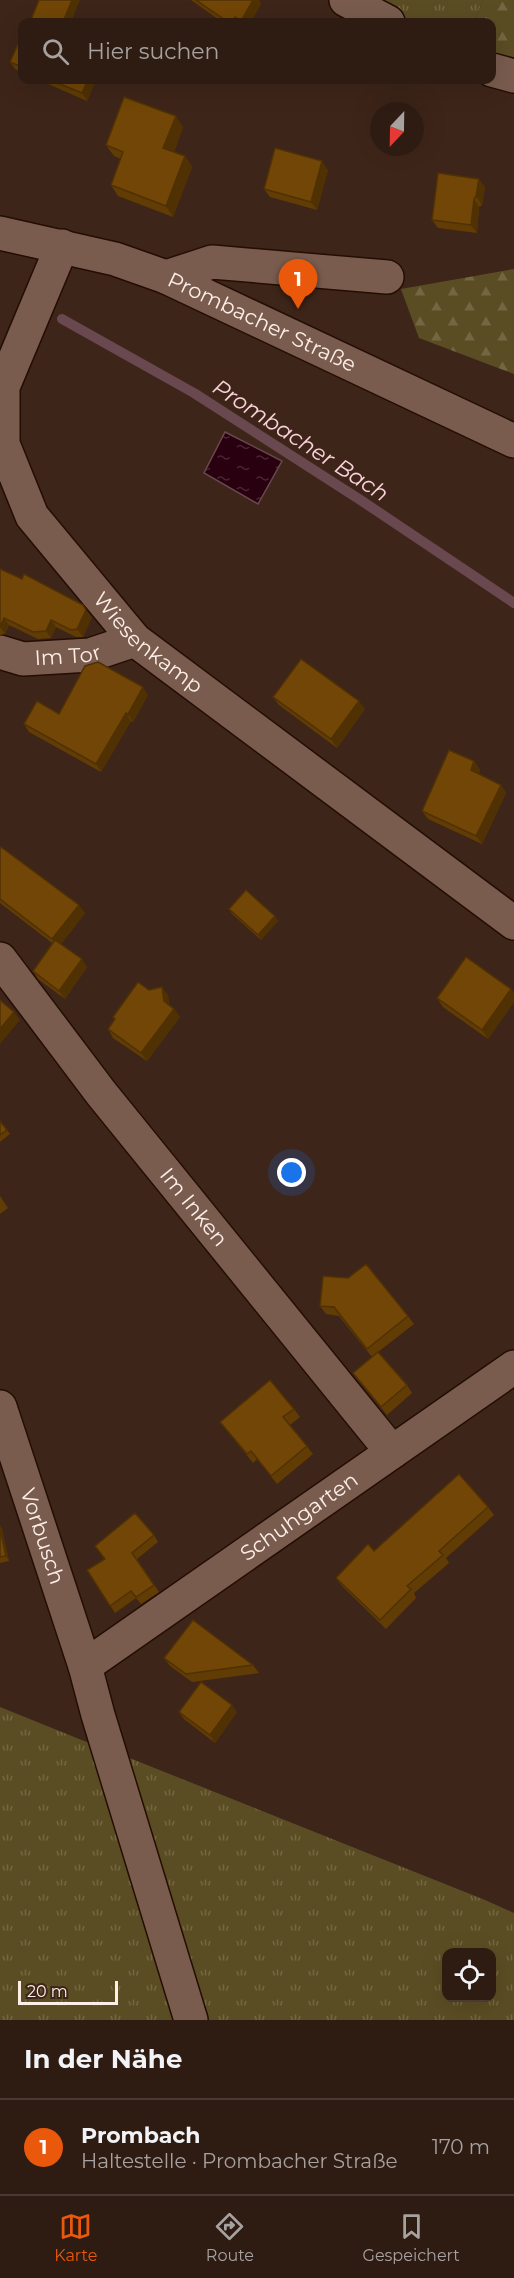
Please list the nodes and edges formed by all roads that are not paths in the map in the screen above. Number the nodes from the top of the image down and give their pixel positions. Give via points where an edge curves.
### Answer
1 (346, 0) edge
2 (380, 18) edge
3 (496, 71) edge
4 (514, 76) edge
5 (0, 232) edge
6 (62, 246) junction
7 (166, 277) junction
8 (387, 277) dead end
9 (514, 441) edge
10 (135, 640) junction
11 (0, 652) edge
12 (514, 923) edge
13 (0, 959) edge
14 (514, 1367) edge
15 (0, 1407) edge
16 (392, 1452) junction
17 (85, 1666) junction
18 (190, 2020) edge

1 - 2 street
3 - 4 street
5 - 6 street, Prombacher Straße
6 - 7 street, Prombacher Straße
6 - 10 street, Wiesenkamp via 3,387 3,444 32,516
7 - 8 street via 212,262
7 - 9 street, Prombacher Straße
10 - 11 street, Im Tor via 90,655 23,659
10 - 12 street, Wiesenkamp
13 - 16 street, Im Inken via 101,1093
14 - 16 street, Schuhgarten
15 - 17 street, Vorbusch
16 - 17 street, Schuhgarten
17 - 18 street, Vorbusch

